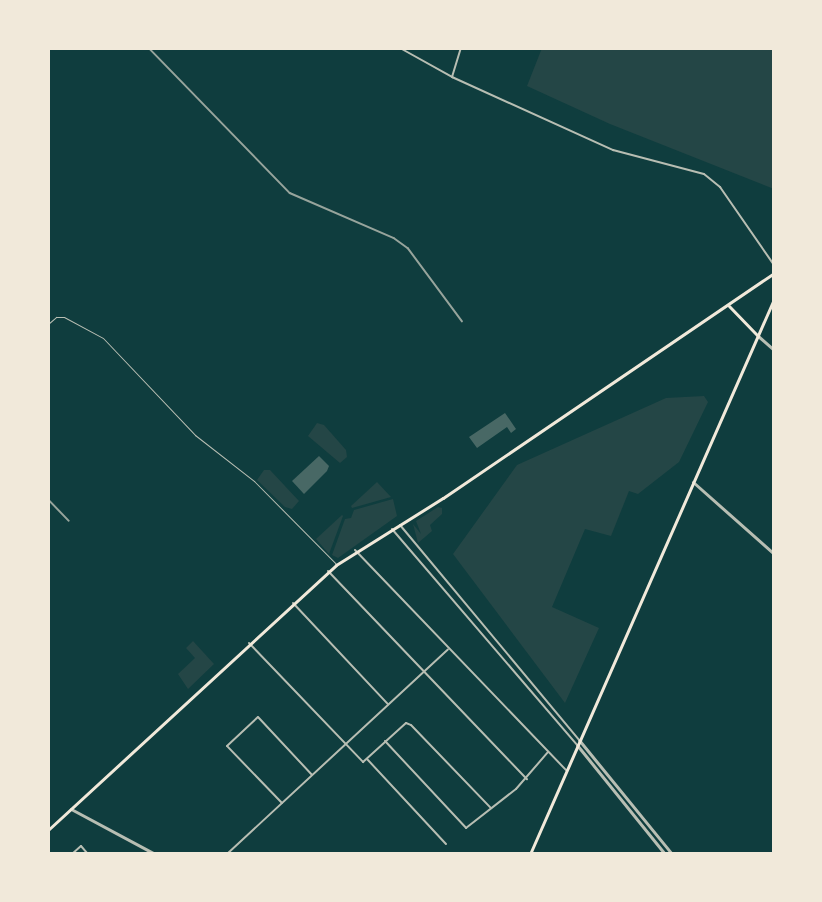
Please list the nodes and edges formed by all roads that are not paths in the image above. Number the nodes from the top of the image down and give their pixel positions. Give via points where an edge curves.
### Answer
1 (400, 48) edge
2 (461, 48) edge
3 (452, 77) junction
4 (774, 265) edge
5 (774, 273) edge
6 (774, 298) edge
7 (729, 306) junction
8 (48, 324) edge
9 (758, 336) junction
10 (774, 350) edge
11 (693, 482) junction
12 (400, 525) junction
13 (392, 529) junction
14 (355, 550) junction
15 (774, 554) edge
16 (336, 565) junction
17 (328, 572) junction
18 (293, 603) junction
19 (249, 643) junction
20 (448, 649) junction
21 (424, 670) junction
22 (388, 704) junction
23 (579, 740) junction
24 (385, 741) junction
25 (346, 744) junction
26 (577, 746) junction
27 (548, 752) junction
28 (367, 759) junction
29 (566, 770) junction
30 (312, 775) junction
31 (527, 778) junction
32 (282, 803) junction
33 (491, 808) junction
34 (71, 809) junction
35 (48, 830) edge
36 (446, 844) dead end
37 (72, 854) edge
38 (88, 854) edge
39 (155, 854) edge
40 (228, 854) edge
41 (530, 854) edge
42 (665, 854) edge
43 (672, 854) edge

1 - 3 street
2 - 3 street
3 - 4 street via 613,150 704,174 720,187
5 - 7 main road
6 - 9 main road
7 - 9 main road
7 - 12 main road
8 - 16 lane via 56,317 64,317 103,338 195,435 254,481
9 - 10 street
9 - 11 main road
11 - 15 street
11 - 23 main road
12 - 13 main road
12 - 23 street
13 - 14 main road
13 - 26 street
14 - 16 main road
14 - 20 street
16 - 17 main road
17 - 18 main road
17 - 21 street
18 - 19 main road
18 - 22 street
19 - 25 street
19 - 34 main road
20 - 21 street
20 - 27 street
21 - 22 street
21 - 31 street
22 - 25 street
23 - 26 main road
23 - 43 street
24 - 28 street
24 - 33 street via 406,723 411,724
24 - 33 street via 466,828
25 - 28 street via 363,762
25 - 30 street
26 - 29 main road
26 - 42 street
27 - 29 street
27 - 31 street
28 - 36 street
29 - 41 main road
30 - 32 street
30 - 32 street via 258,717 227,746
31 - 33 street
32 - 40 street
34 - 35 main road
34 - 39 street
37 - 38 street via 81,846

